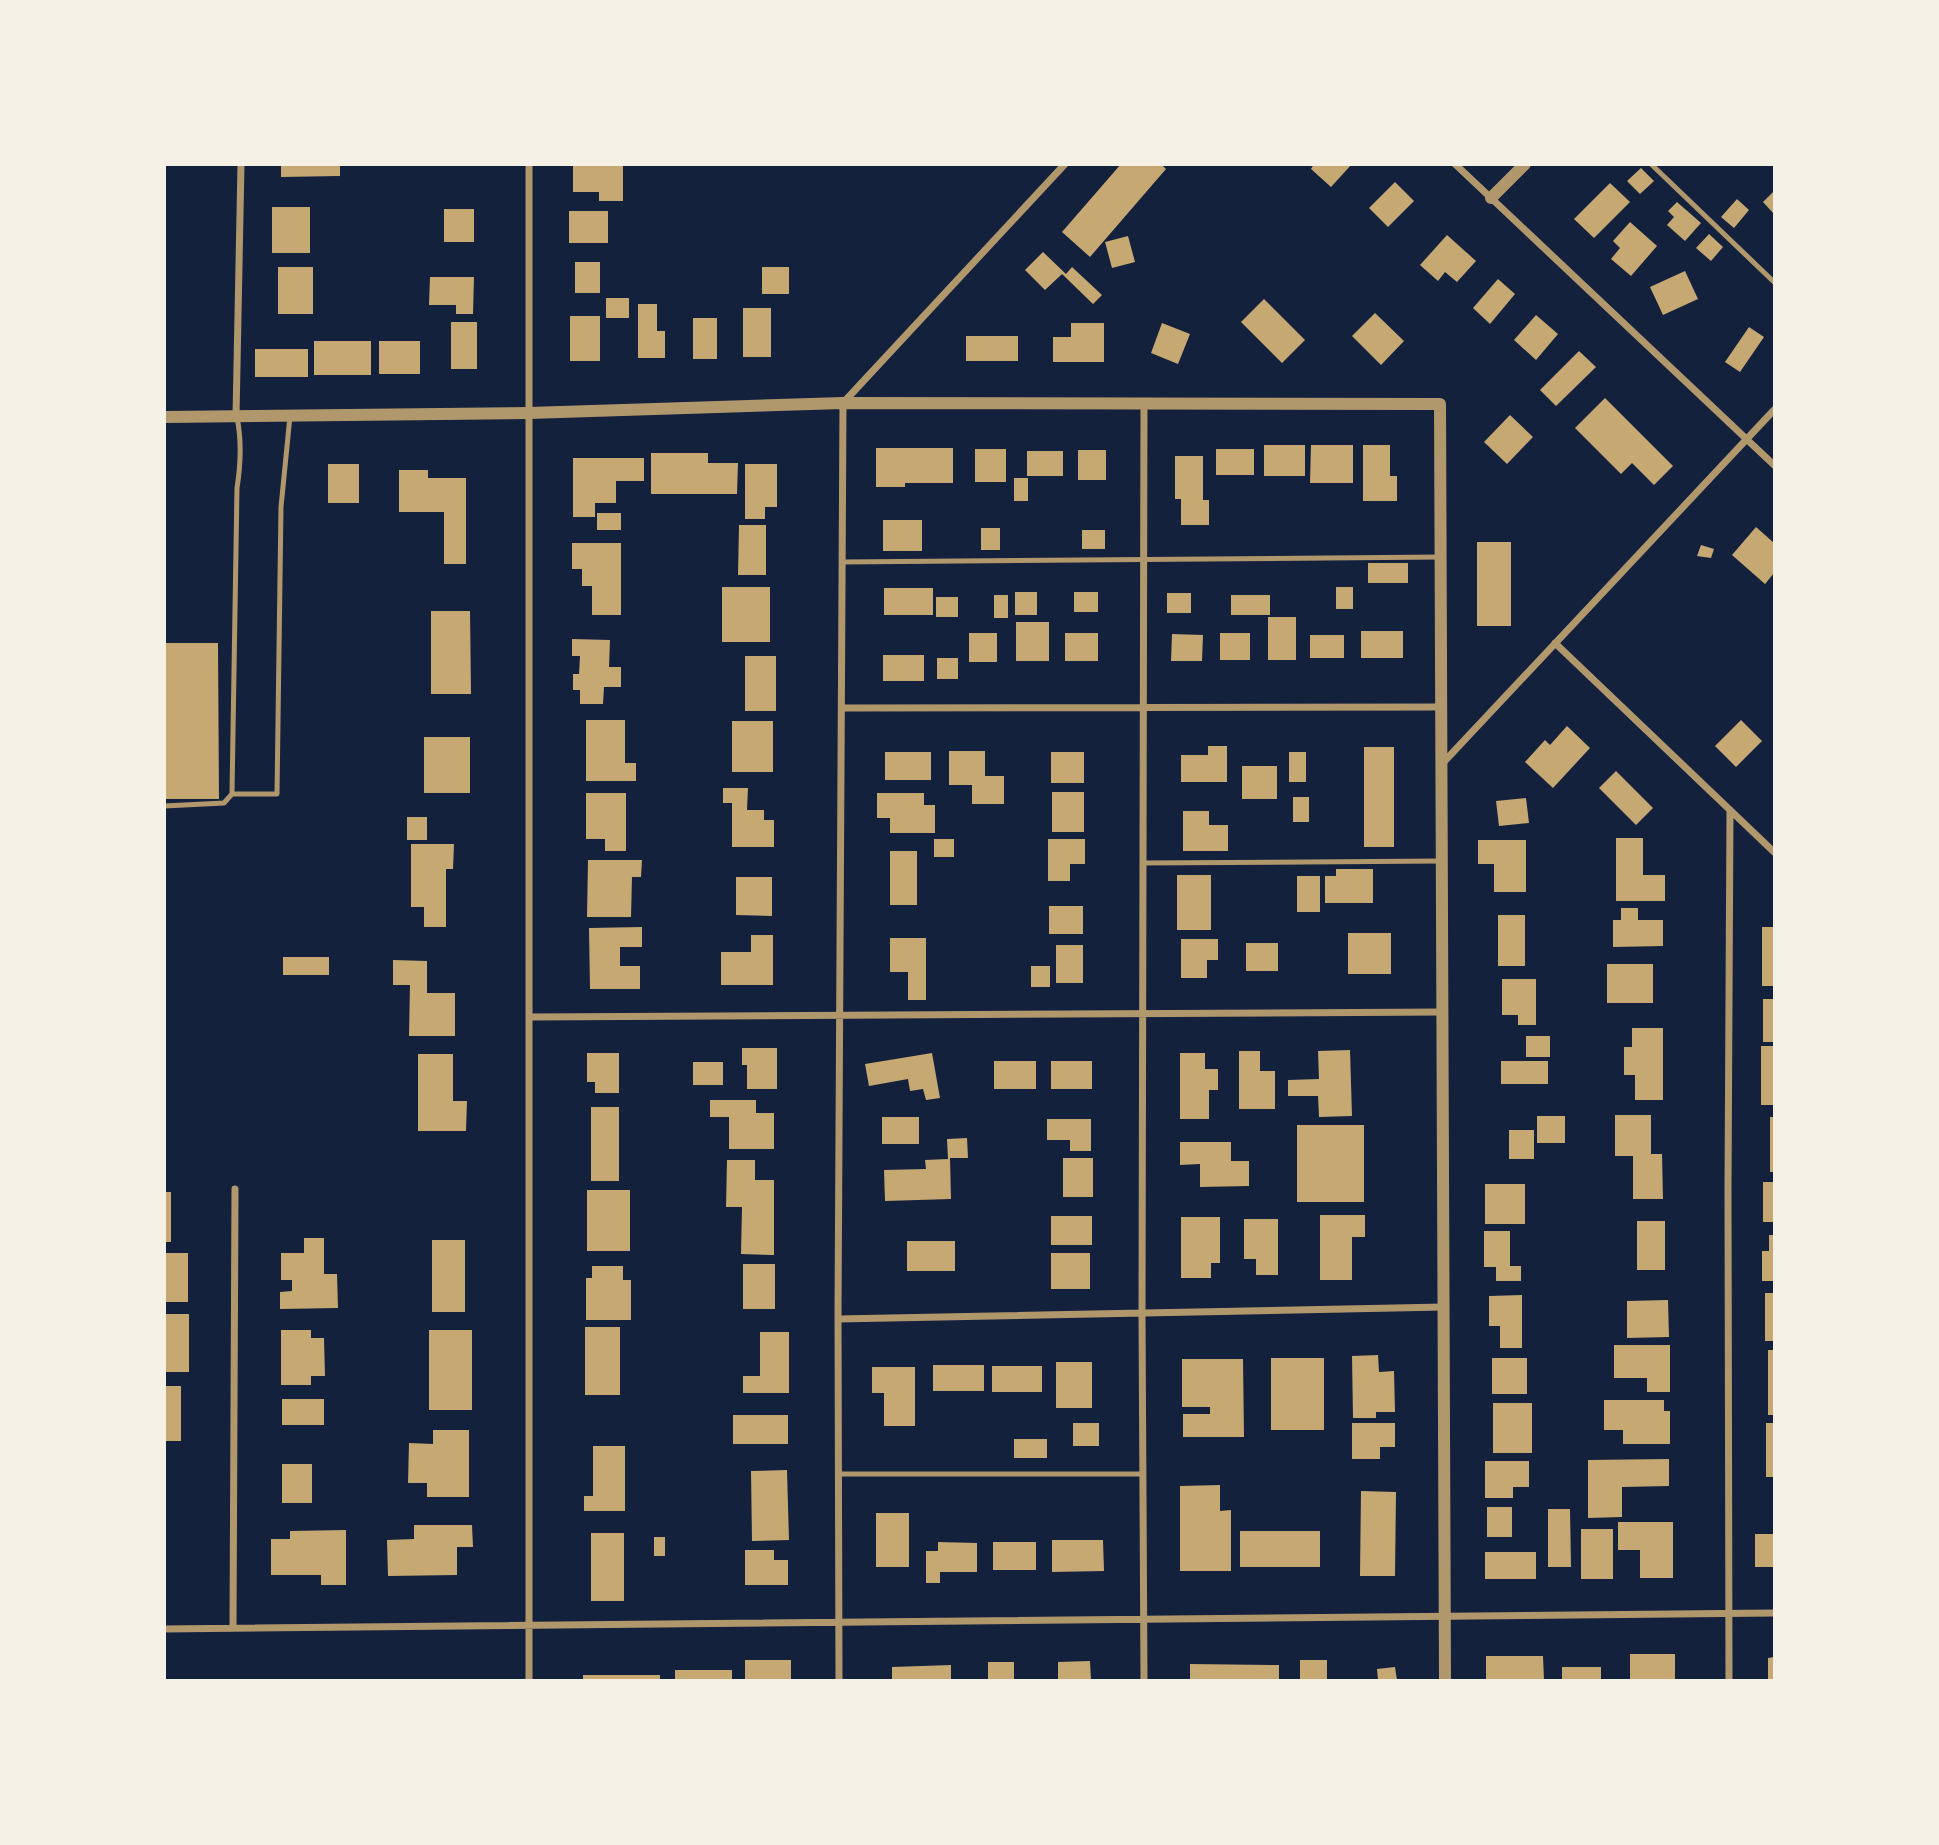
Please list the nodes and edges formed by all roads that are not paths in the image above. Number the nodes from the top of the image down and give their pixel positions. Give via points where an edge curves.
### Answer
1 (241, 164) edge
2 (528, 164) edge
3 (1065, 164) edge
4 (1455, 164) edge
5 (1525, 164) edge
6 (1651, 164) edge
7 (1491, 198) junction
8 (1774, 282) edge
9 (1144, 402) junction
10 (843, 403) junction
11 (1774, 410) edge
12 (529, 413) junction
13 (290, 415) junction
14 (236, 416) junction
15 (164, 417) edge
16 (1747, 439) junction
17 (1774, 465) edge
18 (1441, 557) junction
19 (1144, 558) junction
20 (842, 562) junction
21 (1555, 643) junction
22 (1144, 707) junction
23 (1441, 707) junction
24 (842, 708) junction
25 (1442, 764) junction
26 (232, 794) junction
27 (164, 806) edge
28 (1730, 810) junction
29 (1774, 852) edge
30 (1442, 861) junction
31 (1143, 863) junction
32 (1443, 1012) junction
33 (840, 1015) junction
34 (1143, 1015) junction
35 (529, 1017) junction
36 (235, 1189) dead end
37 (1444, 1307) junction
38 (1142, 1313) junction
39 (838, 1319) junction
40 (838, 1474) junction
41 (1143, 1474) junction
42 (1729, 1614) junction
43 (1774, 1614) edge
44 (1445, 1616) junction
45 (1143, 1619) junction
46 (839, 1621) junction
47 (529, 1625) junction
48 (233, 1628) junction
49 (164, 1629) edge
50 (529, 1681) edge
51 (839, 1681) edge
52 (1144, 1681) edge
53 (1445, 1681) edge
54 (1729, 1681) edge

1 - 14 street
2 - 12 street
3 - 10 street
4 - 7 street
5 - 7 street
6 - 8 lane
7 - 16 street
9 - 10 street
9 - 18 street via 1440,404
9 - 19 street
10 - 12 street
10 - 20 street
11 - 16 street
12 - 13 street
12 - 35 street
13 - 14 street
13 - 26 lane via 281,508 277,793
14 - 15 street
14 - 26 lane via 242,461 237,488
16 - 17 street
16 - 21 street
18 - 19 lane
18 - 23 street
19 - 20 lane
19 - 22 street
20 - 24 street
21 - 25 street
21 - 28 street
22 - 23 street
22 - 24 street
22 - 31 street
23 - 25 street
24 - 33 street
25 - 30 street
26 - 27 lane via 225,803
28 - 29 street
28 - 42 street
30 - 31 lane
30 - 32 street
31 - 34 street
32 - 34 street
32 - 37 street
33 - 34 street
33 - 35 street
33 - 39 street
34 - 38 street
35 - 47 street
36 - 48 street
37 - 38 street
37 - 44 street
38 - 39 street
38 - 41 street
39 - 40 street
40 - 41 lane
40 - 46 street
41 - 45 street
42 - 43 street
42 - 44 street
42 - 54 street
44 - 45 street
44 - 53 street
45 - 46 street
45 - 52 street
46 - 47 street
46 - 51 street
47 - 48 street
47 - 50 street
48 - 49 street

